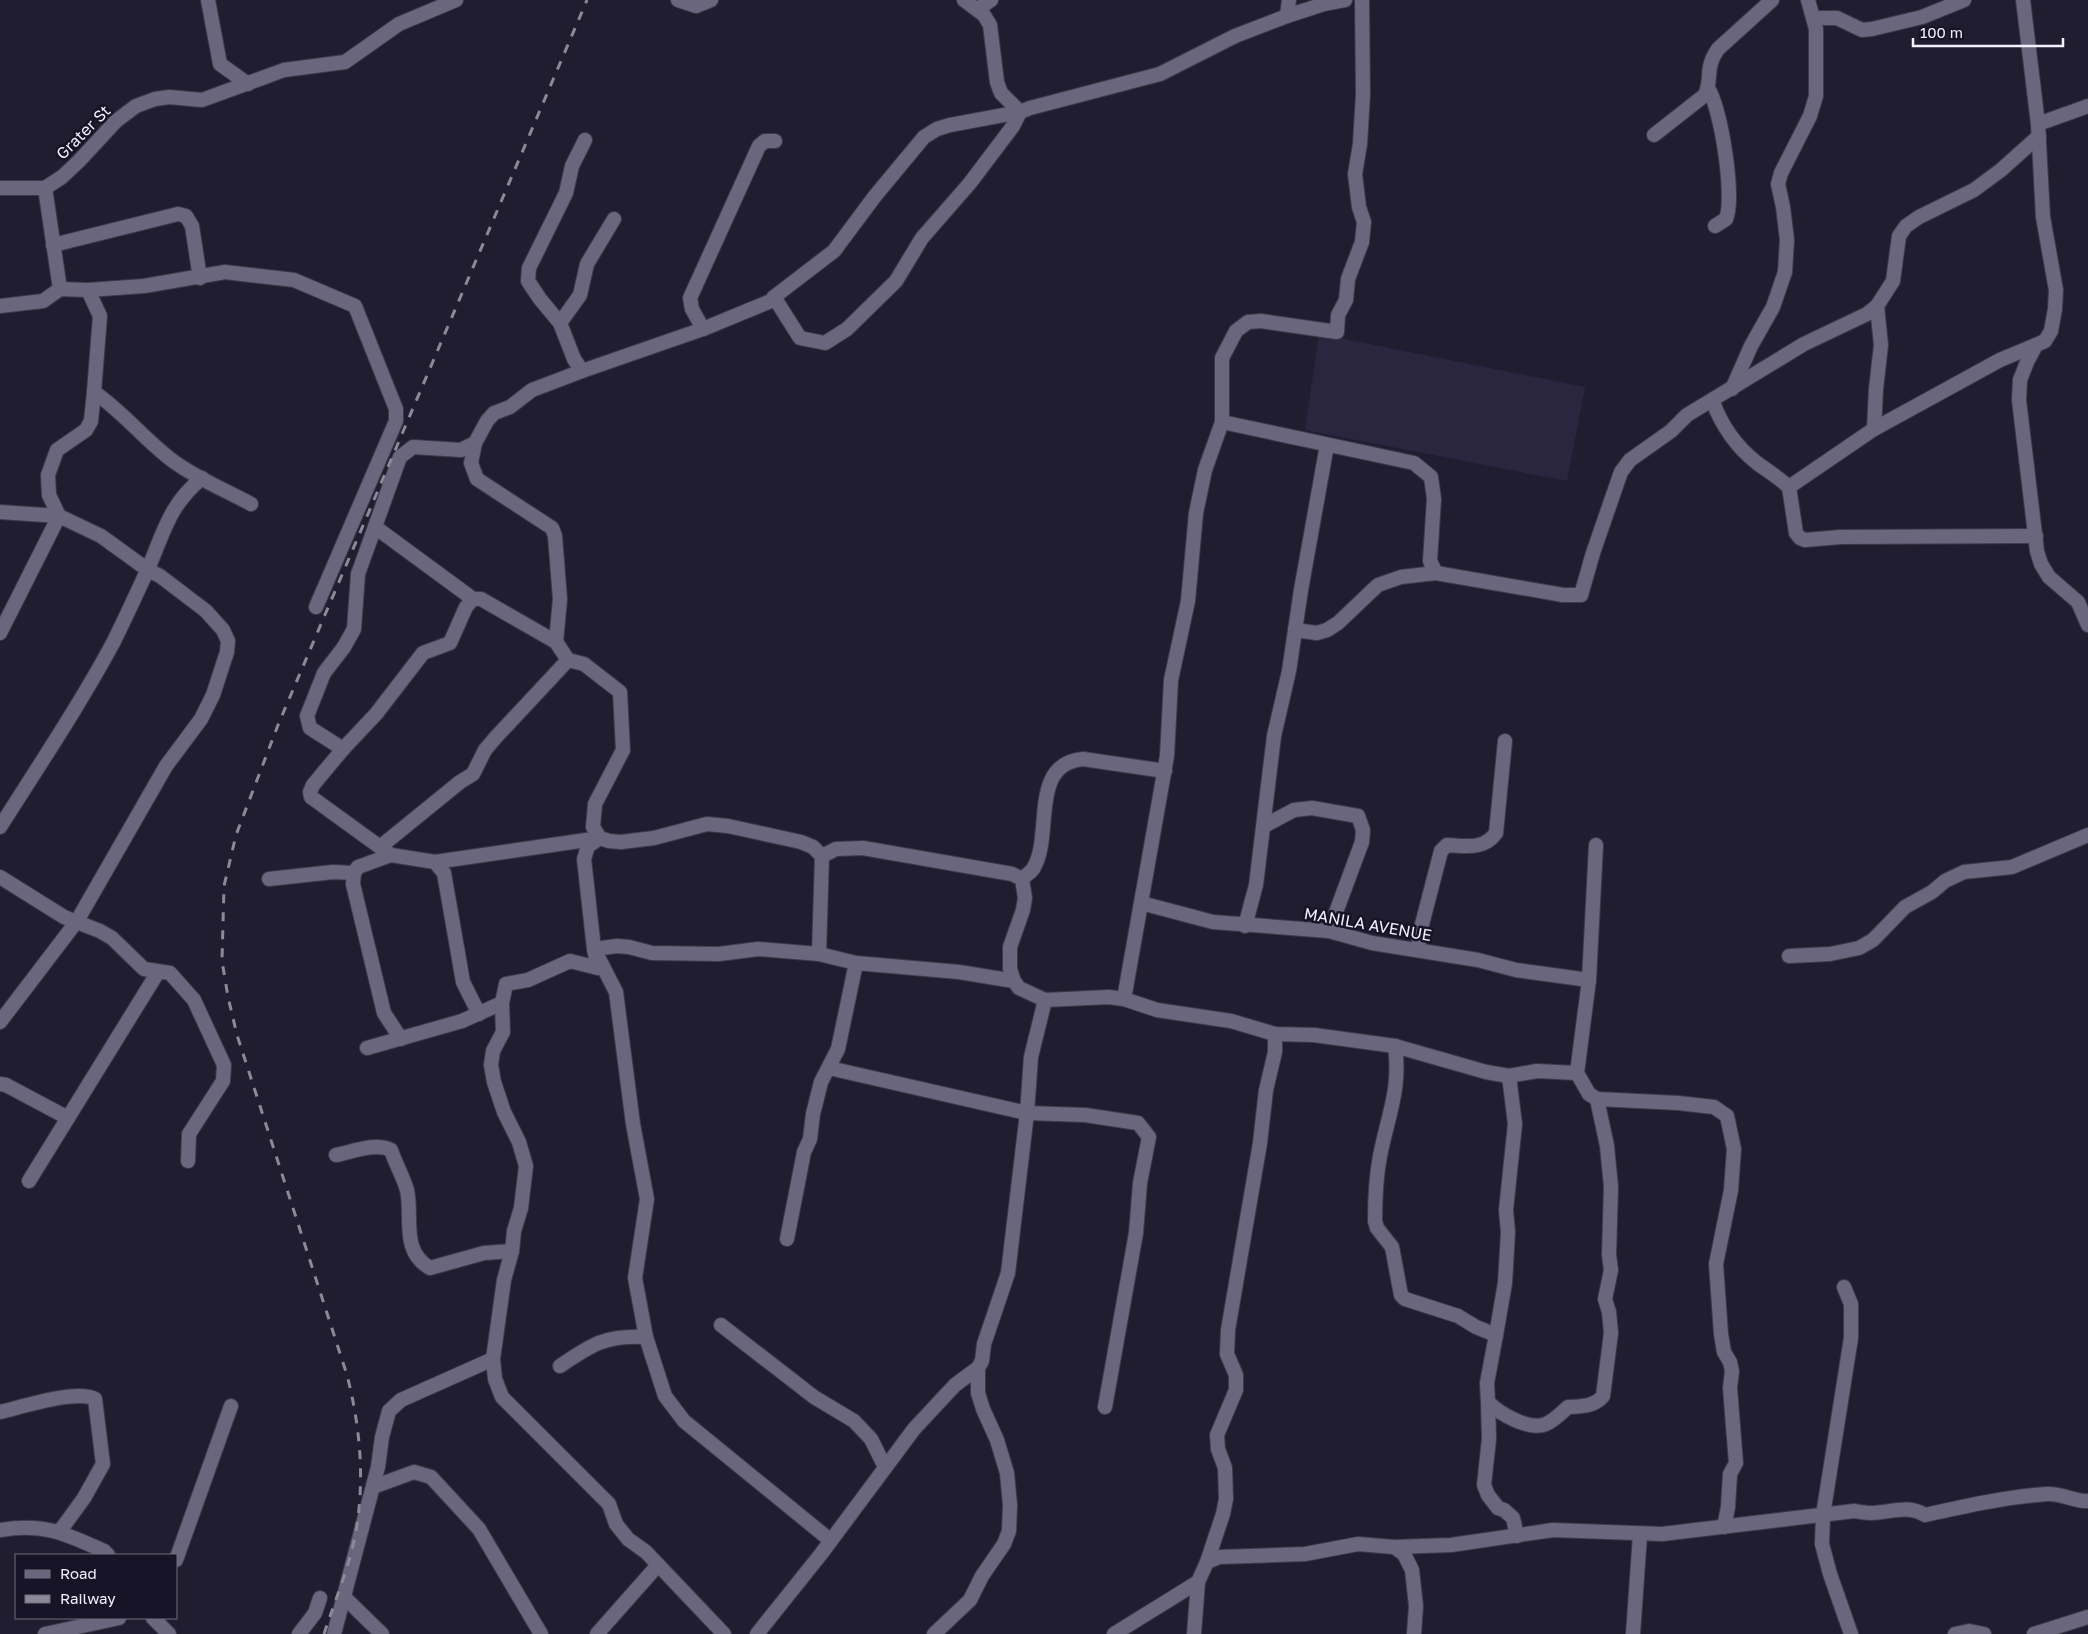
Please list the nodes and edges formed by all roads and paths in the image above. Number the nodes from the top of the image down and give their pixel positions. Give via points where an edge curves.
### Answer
1 (208, 0) edge
2 (456, 0) edge
3 (678, 0) edge
4 (711, 0) edge
5 (964, 0) edge
6 (991, 0) edge
7 (1289, 0) edge
8 (1345, 0) edge
9 (1362, 0) edge
10 (1772, 0) edge
11 (1808, 0) edge
12 (1964, 0) edge
13 (2023, 0) edge
14 (978, 8) junction
15 (1288, 16) junction
16 (1814, 18) junction
17 (248, 84) junction
18 (1708, 88) junction
19 (2088, 106) edge
20 (1020, 112) junction
21 (2038, 130) junction
22 (1654, 135) dead end
23 (585, 140) dead end
24 (775, 141) dead end
25 (0, 188) edge
26 (44, 188) junction
27 (614, 219) dead end
28 (1715, 226) dead end
29 (53, 245) junction
30 (200, 278) junction
31 (60, 289) junction
32 (88, 290) junction
33 (774, 297) junction
34 (0, 306) edge
35 (1877, 306) junction
36 (560, 323) junction
37 (704, 329) junction
38 (2036, 345) junction
39 (582, 371) junction
40 (1732, 388) junction
41 (94, 392) junction
42 (1712, 400) junction
43 (1222, 422) junction
44 (1874, 430) junction
45 (475, 443) junction
46 (1327, 444) junction
47 (202, 478) junction
48 (1789, 487) junction
49 (251, 504) dead end
50 (0, 512) edge
51 (59, 516) junction
52 (375, 527) junction
53 (2036, 536) junction
54 (148, 570) junction
55 (1436, 573) junction
56 (473, 599) junction
57 (316, 607) dead end
58 (2088, 625) edge
59 (1295, 630) junction
60 (0, 633) edge
61 (556, 642) junction
62 (568, 660) junction
63 (1506, 740) dead end
64 (343, 749) junction
65 (1165, 772) junction
66 (1264, 826) junction
67 (0, 827) edge
68 (2088, 835) edge
69 (600, 838) junction
70 (1596, 845) dead end
71 (385, 851) junction
72 (822, 856) junction
73 (435, 862) junction
74 (354, 873) junction
75 (0, 877) edge
76 (269, 879) dead end
77 (1022, 879) junction
78 (1141, 903) junction
79 (77, 922) junction
80 (1245, 926) junction
81 (1329, 931) junction
82 (1418, 949) junction
83 (594, 950) junction
84 (819, 954) junction
85 (1789, 956) dead end
86 (856, 963) junction
87 (158, 972) junction
88 (1589, 980) junction
89 (1014, 981) junction
90 (1124, 999) junction
91 (1045, 1000) junction
92 (502, 1003) junction
93 (479, 1014) junction
94 (0, 1022) edge
95 (1275, 1034) junction
96 (401, 1039) junction
97 (1395, 1046) junction
98 (367, 1048) dead end
99 (829, 1068) junction
100 (1577, 1073) junction
101 (1510, 1076) junction
102 (0, 1084) edge
103 (1596, 1099) junction
104 (1028, 1113) junction
105 (68, 1118) junction
106 (336, 1155) dead end
107 (188, 1161) dead end
108 (29, 1181) dead end
109 (787, 1239) dead end
110 (512, 1252) junction
111 (1844, 1287) dead end
112 (721, 1325) dead end
113 (1496, 1335) junction
114 (646, 1337) junction
115 (493, 1359) junction
116 (560, 1366) dead end
117 (978, 1368) junction
118 (1488, 1402) junction
119 (231, 1406) dead end
120 (1105, 1408) dead end
121 (0, 1412) edge
122 (885, 1467) junction
123 (373, 1487) junction
124 (2088, 1501) edge
125 (1822, 1516) junction
126 (1724, 1527) junction
127 (0, 1530) edge
128 (60, 1531) junction
129 (1640, 1535) junction
130 (1517, 1536) junction
131 (830, 1540) junction
132 (1394, 1547) junction
133 (107, 1554) edge
134 (178, 1555) edge
135 (1207, 1562) junction
136 (658, 1566) junction
137 (1198, 1582) junction
138 (344, 1597) junction
139 (320, 1598) dead end
140 (2088, 1617) edge
141 (114, 1619) edge
142 (154, 1619) edge
143 (45, 1634) edge
144 (169, 1634) edge
145 (299, 1634) edge
146 (334, 1634) edge
147 (382, 1634) edge
148 (541, 1634) edge
149 (598, 1634) edge
150 (724, 1634) edge
151 (757, 1634) edge
152 (934, 1634) edge
153 (1114, 1634) edge
154 (1194, 1634) edge
155 (1414, 1634) edge
156 (1633, 1634) edge
157 (1851, 1634) edge
158 (1955, 1634) edge
159 (1984, 1634) edge
160 (2034, 1634) edge

1 - 17 street via 220,64
2 - 17 street, Grater St via 399,24 345,62 284,70
3 - 4 street via 696,6
5 - 14 street
6 - 14 street
7 - 15 street
8 - 15 street
9 - 43 street via 1363,94 1355,174 1364,222 1362,242 1348,279 1346,300 1338,315 1338,332 1261,321 1248,322 1236,331 1222,358
10 - 18 street via 1711,59
11 - 16 street
12 - 16 street via 1922,17 1872,29 1862,30 1837,18
13 - 21 street
14 - 20 street via 990,25 1001,93
15 - 20 street via 1235,36 1160,74
16 - 40 street via 1816,96 1778,184 1787,240 1785,272 1773,307
17 - 26 street, Grater St via 202,100 169,97 136,106 116,120 74,167
18 - 22 street via 1698,102
18 - 28 street via 1722,134 1729,204 1726,219
19 - 21 street
20 - 33 street via 950,125 924,137 834,251
20 - 33 street via 970,183 922,238 896,281 847,329 825,343 800,338
21 - 35 street via 2001,170 1974,190 1919,216 1906,226 1900,236 1893,281
21 - 38 street via 2044,217 2056,290 2051,331 2045,341
23 - 36 street via 572,166 566,194 528,268 528,281
24 - 37 street via 765,141 759,146 690,298 692,309
25 - 26 street
26 - 29 street
27 - 36 street via 587,264 580,295
29 - 30 street via 178,214 186,216 192,226
29 - 31 street
30 - 32 street
30 - 57 street via 226,272 294,280 355,306 396,409 396,421
31 - 32 street
31 - 34 street via 43,300
32 - 41 street via 100,316
33 - 37 street
35 - 40 street via 1804,344
35 - 44 street via 1881,345
36 - 39 street
37 - 39 street
38 - 44 street via 2000,360
38 - 53 street via 2020,380 2018,400
39 - 45 street via 532,390 510,407 494,414
40 - 42 street
41 - 47 street via 174,462
41 - 51 street via 86,430 57,450 48,476 49,495
42 - 48 street via 1731,438 1756,463
42 - 55 street via 1687,415 1671,431 1630,460 1621,472 1581,596
43 - 46 street
43 - 65 street via 1204,470 1196,513 1188,601 1171,680
44 - 48 street
45 - 52 street via 461,450 413,447 400,457
45 - 61 street via 471,463 477,479 552,528 560,599
46 - 55 street via 1414,463 1431,477 1434,499 1430,561
46 - 59 street
47 - 49 street
47 - 54 street via 180,499 170,515
48 - 53 street via 1796,533 1805,540
50 - 51 street
51 - 54 street via 101,536
51 - 60 street
52 - 56 street
52 - 64 street via 358,574 354,629 324,673 307,716 310,728
53 - 58 street via 2041,564 2049,577 2078,602
54 - 67 street via 112,643
54 - 79 street via 206,611 223,630 228,641 227,652 201,719 166,766
55 - 59 street via 1401,577 1378,585 1338,624 1327,630
56 - 61 street via 481,599
56 - 64 street via 450,642 422,653 376,714
59 - 66 street via 1274,736
61 - 62 street
62 - 69 street via 584,664 620,692 623,750 595,804 593,827
62 - 71 street via 485,750 473,774 460,782
63 - 82 street via 1496,833 1480,847 1447,845 1440,851
64 - 71 street via 313,785 311,797
65 - 77 street via 1082,759 1062,765 1054,772 1045,803 1041,846 1033,869
65 - 78 street
66 - 80 street via 1256,885
66 - 81 street via 1294,810 1312,808 1358,816 1364,830 1362,842
68 - 85 street via 2012,866 1964,872 1905,907 1873,940 1859,948 1830,954
69 - 72 street via 621,842 654,838 707,824 801,842 814,847
69 - 73 street
69 - 83 street via 588,846 584,859
70 - 88 street
71 - 73 street
71 - 74 street via 358,867
72 - 77 street via 836,849 863,848 1012,874
72 - 84 street
73 - 93 street via 444,873 463,982
74 - 76 street
74 - 96 street via 353,884 384,1013
75 - 79 street
77 - 89 street via 1024,904 1010,947 1010,969
78 - 80 street, MANILA AVENUE via 1213,922
78 - 90 street
79 - 87 street via 112,938 144,969
79 - 94 street
80 - 81 street, MANILA AVENUE
81 - 82 street, MANILA AVENUE via 1372,943
82 - 88 street, MANILA AVENUE via 1516,970
83 - 84 street via 630,946 652,953 719,954 758,949
83 - 92 street via 598,968 570,961 528,980 506,984
83 - 114 street via 616,992 633,1124 647,1199 635,1278
84 - 86 street
86 - 89 street via 959,972
86 - 99 street via 838,1048
87 - 105 street
87 - 107 street via 170,974 194,1000 224,1065 223,1081 189,1134
88 - 100 street
89 - 91 street via 1020,988
90 - 91 street
90 - 95 street via 1157,1010 1232,1021
91 - 104 street via 1031,1057
92 - 93 street
92 - 110 street via 503,1032 493,1050 491,1065 504,1112 519,1142 526,1166
93 - 96 street
95 - 97 street
95 - 135 street via 1275,1052 1266,1090 1228,1330 1228,1354 1236,1375 1236,1390 1217,1435 1218,1449 1226,1468 1226,1499
96 - 98 street
97 - 101 street
97 - 113 street via 1397,1083 1379,1158 1377,1228 1392,1247 1401,1295 1405,1299 1458,1316
99 - 104 street
99 - 109 street via 819,1090
100 - 101 street via 1537,1071
100 - 103 street via 1589,1094
101 - 113 street via 1515,1124 1506,1210 1505,1283
102 - 105 street
103 - 118 street via 1607,1146 1611,1187 1611,1270 1605,1300 1611,1333 1603,1396 1598,1402 1586,1406 1568,1407 1544,1425 1512,1419 1498,1413
103 - 126 street via 1714,1107 1727,1116 1734,1149 1731,1190 1716,1264 1721,1334 1732,1371 1730,1388 1736,1462 1730,1474
104 - 117 street via 1008,1273
104 - 120 street via 1084,1115 1138,1123 1149,1137 1140,1183 1136,1234
105 - 108 street
106 - 110 street via 378,1146 391,1150 407,1191 408,1233 417,1255 430,1268 484,1253
110 - 115 street via 504,1280
111 - 125 street via 1851,1304 1851,1338
112 - 122 street via 814,1397 854,1421 871,1439
113 - 118 street
114 - 116 street via 623,1336 590,1345
114 - 131 street via 665,1396 684,1421
115 - 123 street via 401,1400 389,1411
115 - 136 street via 495,1379 502,1397 609,1504 616,1524
117 - 122 street via 946,1395 914,1429
117 - 152 street via 978,1393 1007,1473 1009,1531 970,1600
118 - 130 street via 1489,1439 1484,1485 1498,1508 1513,1518
119 - 134 street
121 - 128 street via 75,1395 89,1395 95,1399 103,1464
122 - 131 street
123 - 138 street
123 - 148 street via 414,1472 431,1477 479,1529
124 - 125 street via 2048,1494 1926,1515 1903,1508
125 - 126 street
125 - 157 street via 1822,1544
126 - 129 street
127 - 128 street via 23,1526
128 - 133 street
129 - 130 street via 1553,1530
129 - 156 street
130 - 132 street via 1451,1545
131 - 151 street
132 - 135 street via 1358,1544 1305,1554 1219,1557
132 - 155 street via 1404,1554 1412,1570 1416,1606
135 - 137 street
136 - 149 street
136 - 150 street
137 - 153 street
137 - 154 street
138 - 146 street
138 - 147 street
139 - 145 street via 314,1614
140 - 160 street
141 - 143 street
142 - 144 street
158 - 159 street via 1969,1631

